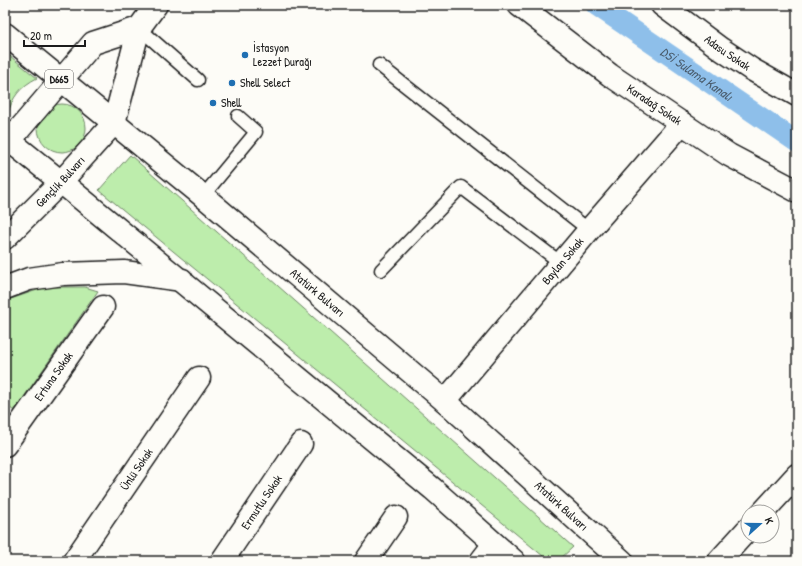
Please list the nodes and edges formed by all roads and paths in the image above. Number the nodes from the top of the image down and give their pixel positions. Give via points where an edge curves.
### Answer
1 (156, 5) edge
2 (519, 5) edge
3 (662, 5) edge
4 (139, 28) junction
5 (5, 34) edge
6 (379, 65) dead end
7 (198, 80) dead end
8 (62, 81) junction
9 (797, 96) edge
10 (238, 116) dead end
11 (114, 123) junction
12 (682, 123) junction
13 (7, 141) edge
14 (61, 182) junction
15 (797, 191) edge
16 (203, 196) junction
17 (589, 230) junction
18 (5, 238) edge
19 (561, 263) junction
20 (381, 270) dead end
21 (182, 280) junction
22 (5, 288) edge
23 (103, 307) dead end
24 (199, 378) dead end
25 (445, 401) junction
26 (301, 444) dead end
27 (5, 445) edge
28 (797, 475) edge
29 (770, 504) edge
30 (396, 517) dead end
31 (740, 538) edge
32 (494, 544) junction
33 (74, 561) edge
34 (222, 561) edge
35 (366, 561) edge
36 (481, 561) edge
37 (514, 561) edge
38 (622, 561) edge
39 (719, 561) edge

1 - 4 main road
2 - 12 main road, Karadağ Sokak via 610,75
3 - 9 main road, Adasu Sokak via 751,69
4 - 7 lane
4 - 8 main road via 92,43
4 - 11 main road
5 - 8 main road, Atatürk Bulvarı / D665
6 - 17 lane
8 - 11 main road, Atatürk Bulvarı / D665
8 - 13 main road
10 - 16 lane via 256,132
11 - 14 main road, Gençlik Bulvarı
11 - 16 main road, Atatürk Bulvarı
12 - 15 main road, Karadağ Sokak via 729,155
12 - 17 main road, Baylan Sokak
13 - 14 main road
14 - 18 main road, Gençlik Bulvarı
14 - 21 main road
16 - 25 main road, Atatürk Bulvarı
17 - 19 main road, Baylan Sokak
19 - 20 lane via 461,187
19 - 25 main road, Baylan Sokak
21 - 22 main road via 124,272 63,274 29,279
21 - 32 main road via 433,489
23 - 27 main road, Ertuna Sokak
24 - 33 main road, Ünlü Sokak
25 - 38 main road, Atatürk Bulvarı
26 - 34 main road, Ermutlu Sokak
28 - 29 main road
30 - 35 main road
31 - 39 main road
32 - 36 main road
32 - 37 main road

